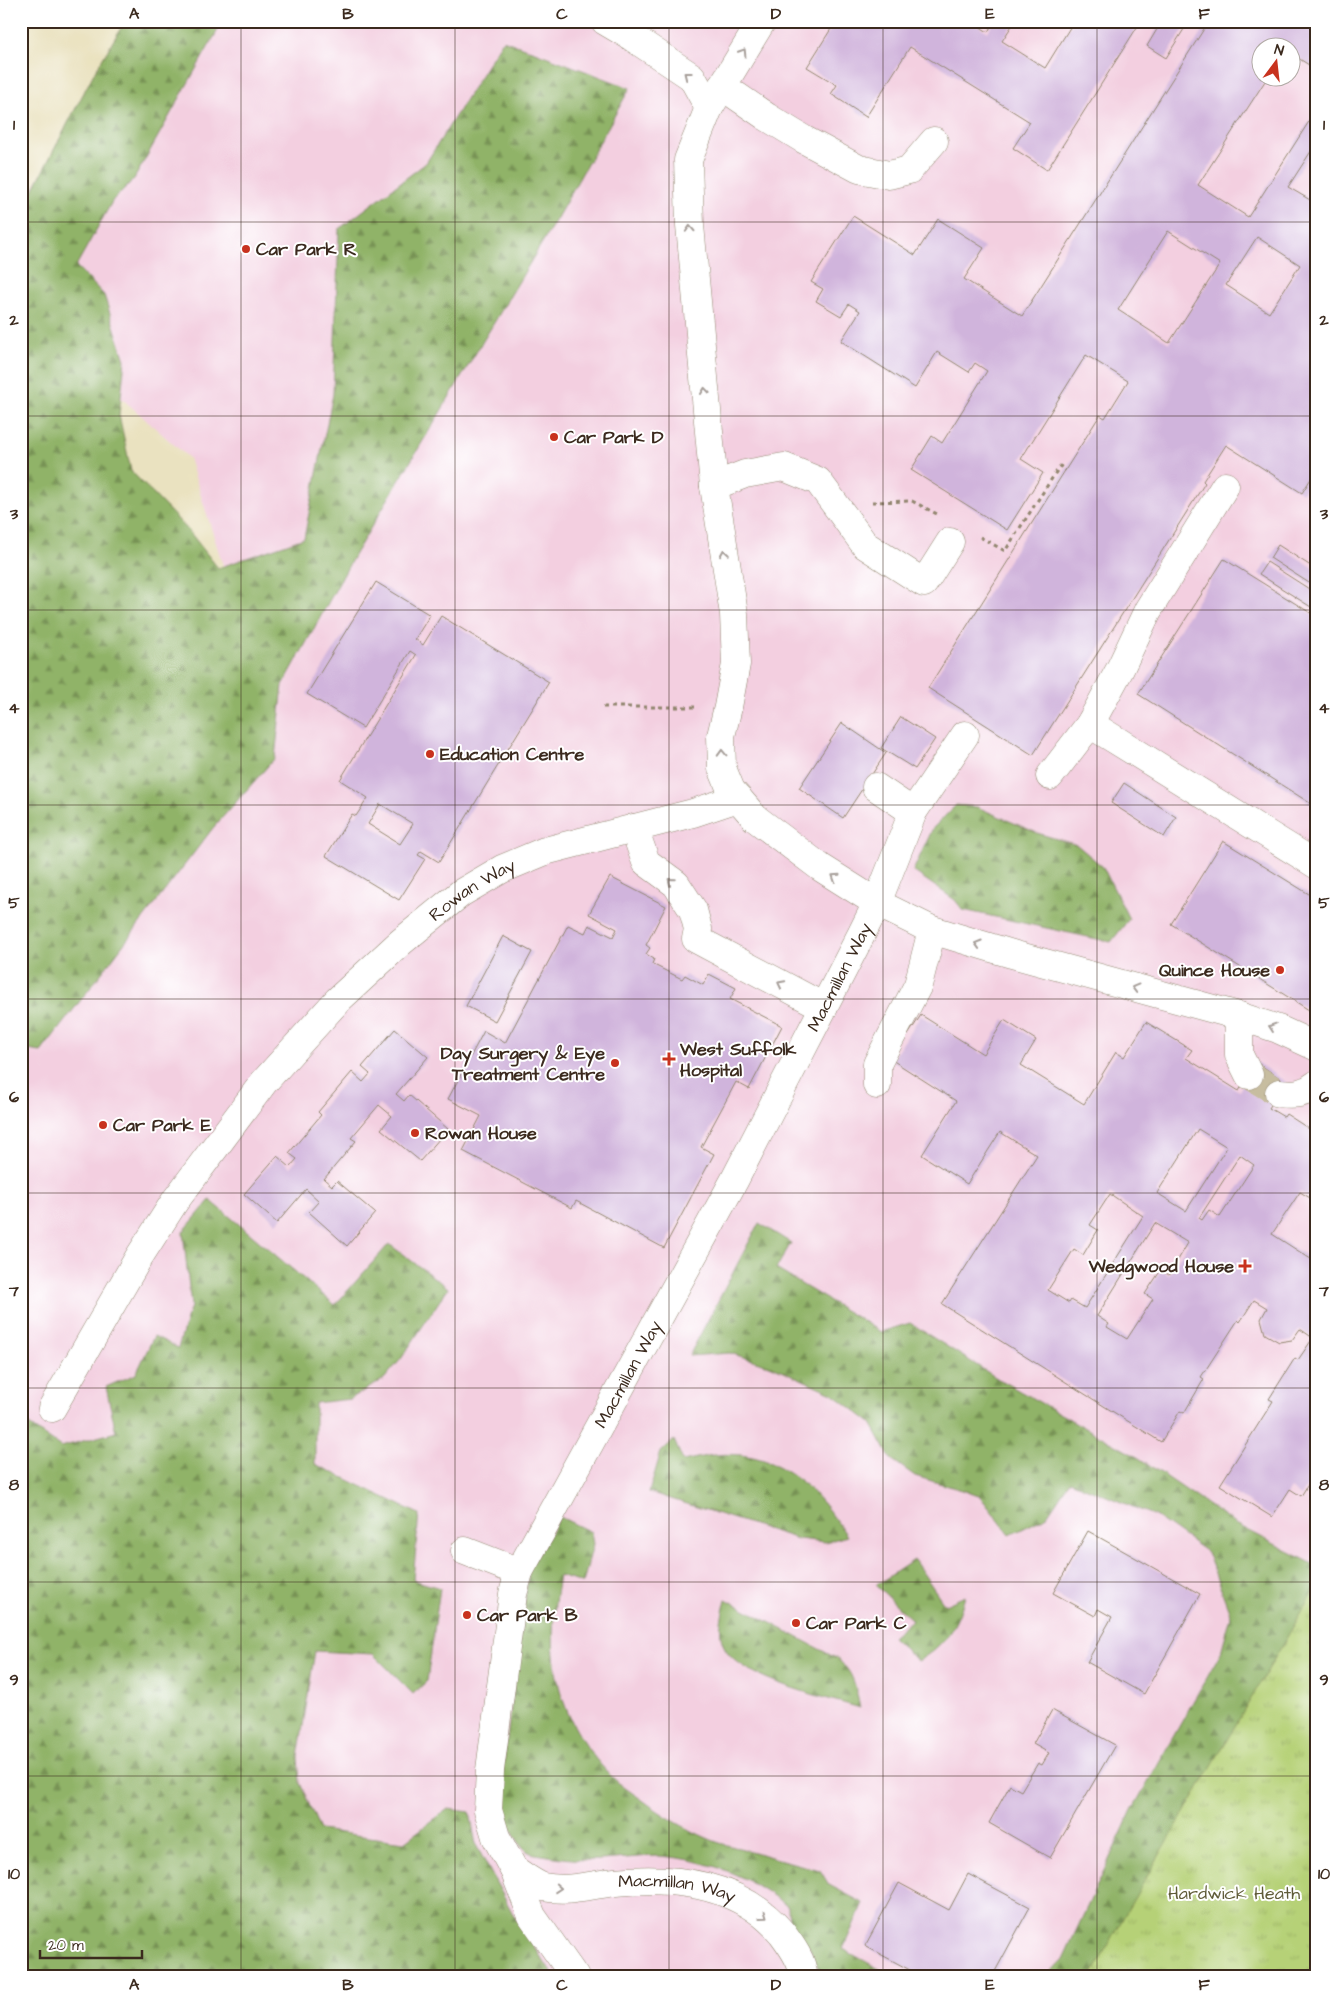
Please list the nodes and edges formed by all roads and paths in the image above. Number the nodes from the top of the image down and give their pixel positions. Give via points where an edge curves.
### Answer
1 (605, 21) edge
2 (762, 21) edge
3 (716, 97) junction
4 (934, 141) dead end
5 (714, 486) junction
6 (1225, 486) dead end
7 (950, 542) dead end
8 (603, 707) dead end
9 (728, 707) junction
10 (1090, 724) junction
11 (964, 735) dead end
12 (1050, 776) dead end
13 (876, 787) dead end
14 (738, 798) junction
15 (913, 812) junction
16 (634, 828) junction
17 (1317, 865) edge
18 (877, 903) junction
19 (932, 930) junction
20 (824, 1007) junction
21 (1239, 1016) junction
22 (1317, 1047) edge
23 (1249, 1075) tunnel mouth
24 (1317, 1084) edge
25 (877, 1085) dead end
26 (1279, 1093) tunnel mouth
27 (52, 1408) dead end
28 (466, 1552) dead end
29 (519, 1572) junction
30 (514, 1870) junction
31 (575, 1977) edge
32 (803, 1977) edge

3 -> 1 lane via 692,77
3 -> 2 lane
3 - 4 lane via 859,169 890,175 909,170
5 -> 3 lane via 691,244 688,160
5 - 7 lane via 746,474 784,467 818,481 865,545 924,582
9 -> 5 lane via 736,664 734,614
6 - 10 lane via 1148,610
8 - 9 path
14 -> 9 lane via 730,790 722,768 721,736
10 - 12 lane
10 - 17 lane
11 - 15 lane, Macmillan Way
13 - 15 lane
14 - 16 lane, Rowan Way
18 -> 14 lane via 820,868 755,818
15 - 18 lane, Macmillan Way
20 -> 16 lane via 696,939 698,929 694,910 676,884 646,862
16 - 27 lane, Rowan Way via 546,850 502,869 461,893 338,1000 264,1082 170,1208
18 - 19 lane
18 - 20 lane, Macmillan Way
21 -> 19 lane
19 - 25 lane via 918,984 877,1064
20 - 29 lane, Macmillan Way via 734,1181
22 -> 21 lane
21 - 23 lane via 1239,1055
24 - 26 lane via 1294,1095
28 - 29 lane
29 - 30 lane, Macmillan Way via 513,1594 487,1802 496,1837
30 - 31 lane, Macmillan Way via 532,1916
30 -> 32 lane, Macmillan Way via 542,1886 578,1889 615,1882 659,1880 689,1882 722,1890 772,1921 798,1957

